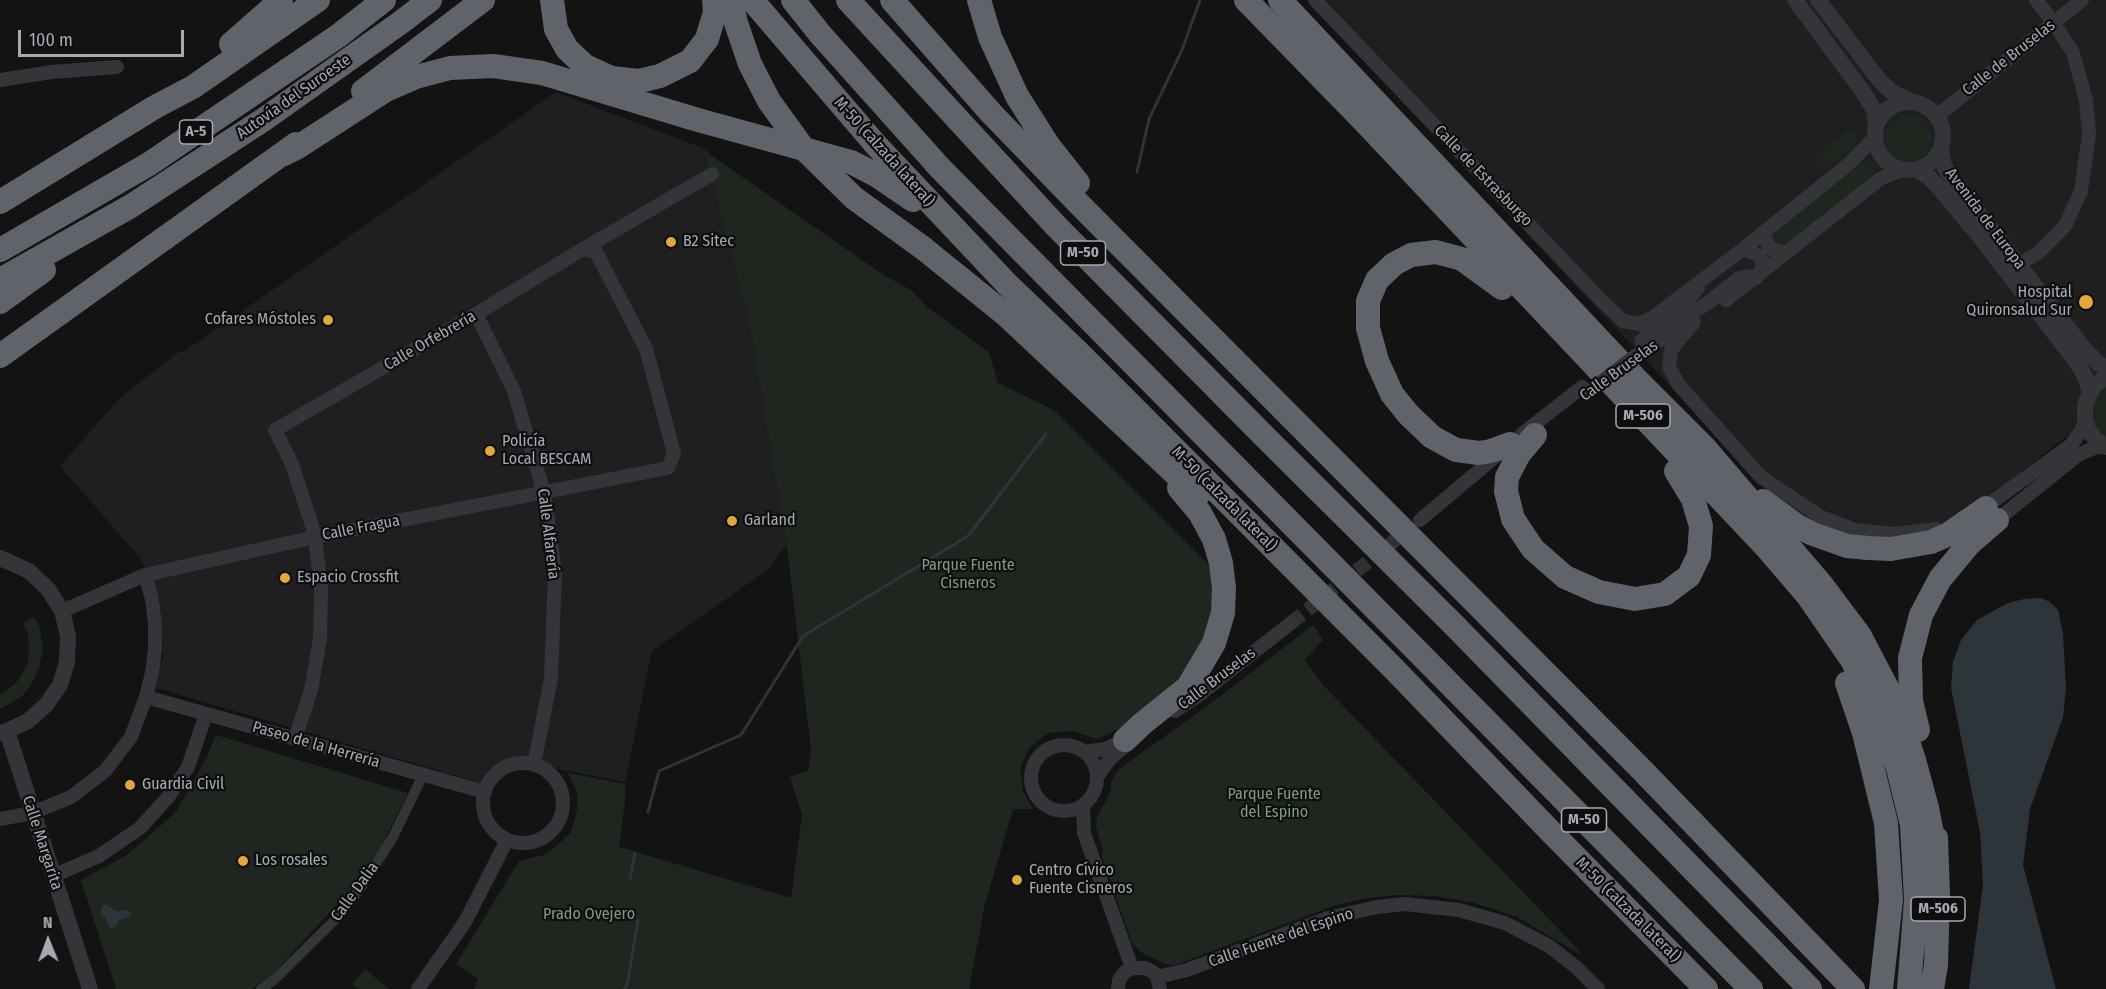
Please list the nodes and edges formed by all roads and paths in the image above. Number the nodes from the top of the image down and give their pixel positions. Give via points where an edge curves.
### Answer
1 (281, 0) edge
2 (318, 0) edge
3 (384, 0) edge
4 (430, 0) edge
5 (483, 0) edge
6 (552, 0) edge
7 (714, 0) edge
8 (731, 0) edge
9 (752, 0) edge
10 (793, 0) edge
11 (848, 0) edge
12 (892, 0) edge
13 (979, 0) edge
14 (1246, 0) edge
15 (1280, 0) edge
16 (1290, 0) edge
17 (1315, 0) edge
18 (1795, 0) edge
19 (1818, 0) edge
20 (2036, 0) edge
21 (2082, 0) edge
22 (2054, 22) junction
23 (1324, 46) junction
24 (117, 67) dead end
25 (0, 80) edge
26 (1914, 102) junction
27 (155, 107) junction
28 (1937, 116) junction
29 (1875, 131) junction
30 (876, 145) junction
31 (1941, 149) junction
32 (284, 154) junction
33 (1909, 170) junction
34 (712, 174) dead end
35 (0, 202) edge
36 (131, 206) junction
37 (1766, 230) junction
38 (583, 249) junction
39 (1743, 249) junction
40 (0, 250) edge
41 (1784, 254) junction
42 (2019, 264) junction
43 (1721, 266) junction
44 (1759, 276) junction
45 (0, 280) edge
46 (1006, 284) junction
47 (1502, 288) junction
48 (0, 302) edge
49 (477, 314) junction
50 (1006, 315) junction
51 (1694, 322) junction
52 (1664, 323) junction
53 (1638, 324) junction
54 (1644, 344) junction
55 (3, 355) edge
56 (2106, 368) edge
57 (1144, 376) junction
58 (2106, 377) edge
59 (1584, 390) junction
60 (2090, 393) junction
61 (1281, 407) junction
62 (2085, 418) junction
63 (1535, 435) junction
64 (1510, 444) junction
65 (2105, 447) edge
66 (1705, 448) junction
67 (1485, 468) junction
68 (1676, 471) junction
69 (544, 493) junction
70 (1992, 514) junction
71 (1420, 520) tunnel mouth
72 (315, 537) junction
73 (0, 558) edge
74 (145, 576) junction
75 (62, 611) junction
76 (1291, 623) tunnel mouth
77 (1847, 683) junction
78 (146, 698) junction
79 (206, 714) junction
80 (1548, 721) junction
81 (3, 732) edge
82 (1134, 736) junction
83 (295, 739) junction
84 (1085, 752) junction
85 (534, 765) junction
86 (423, 775) junction
87 (1097, 777) junction
88 (485, 792) junction
89 (1083, 805) junction
90 (1060, 811) junction
91 (32, 813) junction
92 (0, 819) edge
93 (1084, 833) junction
94 (1552, 833) junction
95 (507, 840) junction
96 (1936, 854) junction
97 (53, 876) junction
98 (1916, 900) junction
99 (1811, 944) junction
100 (1132, 968) junction
101 (274, 980) junction
102 (1159, 983) edge
103 (90, 989) edge
104 (261, 989) edge
105 (281, 989) edge
106 (418, 989) edge
107 (1118, 989) edge
108 (1598, 989) edge
109 (1706, 989) edge
110 (1751, 989) edge
111 (1810, 989) edge
112 (1853, 989) edge
113 (1881, 989) edge
114 (1909, 989) edge
115 (1932, 989) edge

1 - 27 highway
2 - 27 highway via 193,87
3 - 40 highway, Autovía del Suroeste / A-5 via 338,36 149,164
4 - 36 highway, Autovía del Suroeste / A-5 via 263,120
5 - 32 highway
6 - 7 highway via 556,29 567,49 585,66 611,78 639,81 660,76 690,61 707,39 715,12
8 - 50 highway, bridge via 750,64 769,101 803,148 854,198
9 - 30 highway, M-50 (calzada lateral) / M-50
10 - 57 highway, M-50 via 940,168
11 - 80 highway, M-50 via 1064,234
12 - 61 highway via 991,113
13 - 61 highway via 990,37 1017,96 1048,145 1091,200 1245,359
14 - 47 highway
14 - 98 highway, M-506 via 1723,501 1808,596 1852,660 1878,710 1912,825
15 - 23 highway, M-506
16 - 23 highway
17 - 53 street, Calle de Estrasburgo via 1600,299 1623,321
18 - 29 street via 1874,110
19 - 26 street via 1880,81 1893,93
20 - 22 street
21 - 22 street, Calle de Bruselas
22 - 28 street, Calle de Bruselas
22 - 42 street via 2073,53 2086,100 2089,134 2081,191 2065,226 2037,254
23 - 66 highway, M-506
24 - 25 street
26 - 28 street
26 - 29 street via 1891,107 1882,115
27 - 35 highway
28 - 31 street via 1944,138
29 - 33 street via 1885,161
29 - 37 street, Calle Bruselas via 1850,163
30 - 46 highway, M-50 (calzada lateral) / M-50
30 - 57 highway, M-50 via 1094,338
31 - 33 street via 1926,166
31 - 42 street, Avenida de Europa via 1944,166 1952,179
32 - 46 highway via 386,90 416,77 450,68 493,66 542,73 851,162 902,191
32 - 55 highway
33 - 41 street, Calle Bruselas via 1880,179
33 - 60 street, Avenida de Europa via 1929,177 1976,232 2075,360
34 - 38 street, Calle Orfebrería
36 - 45 highway, Autovía del Suroeste / A-5
36 - 48 highway
37 - 39 street, Calle Bruselas
37 - 41 street via 1769,248
38 - 49 street, Calle Orfebrería
38 - 69 street, Calle Fragua via 596,252 646,349 674,453 668,468
39 - 43 street, Calle Bruselas
39 - 44 street via 1758,255 1762,262
41 - 44 street, Calle Bruselas
42 - 56 street, Avenida de Europa via 2086,351
43 - 52 street, Calle Bruselas
43 - 53 street, Calle Bruselas via 1652,318
44 - 51 street, Calle Bruselas
44 - 52 street, Calle Bruselas via 1739,278 1694,312
46 - 94 highway, M-50 (calzada lateral) / M-50 via 1394,669
47 - 64 highway via 1462,259 1436,252 1411,255 1377,280 1368,301 1368,328 1392,394 1432,437 1455,450 1479,453
47 - 68 highway
49 - 69 street, Calle Alfarería via 514,391
49 - 72 street, Calle Orfebrería via 275,430 292,464
50 - 82 highway via 1030,344 1177,485 1200,513 1216,547 1224,588 1223,613 1214,643 1188,687 1142,724
50 - 94 highway
51 - 54 street, Calle Bruselas
51 - 70 street via 1669,356 1669,367 1679,385 1761,477 1821,517 1855,530 1895,534 1936,529
52 - 53 street, Calle de Estrasburgo
52 - 54 street, Calle Bruselas
54 - 59 street, Calle Bruselas
57 - 110 highway, M-50
58 - 60 street
59 - 63 street, Calle Bruselas
59 - 64 street, Calle Bruselas
60 - 62 street
61 - 99 highway
62 - 65 street via 2088,429
62 - 70 street via 2082,430 2071,444
63 - 67 street, Calle Bruselas
63 - 68 highway via 1507,477 1513,519 1533,549 1565,577 1599,592 1635,599 1655,596 1665,594 1689,576 1699,555 1701,526 1694,499
64 - 67 street, Calle Bruselas
65 - 70 street via 2078,455
66 - 70 highway via 1788,520 1847,546 1891,549 1931,542
66 - 96 highway, M-506 via 1860,636 1896,705 1917,770
67 - 71 street, Calle Bruselas
68 - 77 highway via 1802,613
69 - 72 street, Calle Fragua
69 - 85 street, Calle Alfarería via 555,573 551,678
70 - 96 highway via 1940,579 1921,615 1910,658 1911,701 1937,810
72 - 74 street, Calle Fragua
72 - 83 street via 321,588 320,639 311,690
73 - 75 street via 29,571 48,589
74 - 75 street, Calle Fragua
74 - 78 street via 154,616 155,649
75 - 81 street via 68,636 67,662 60,685 28,721
76 - 82 street, Calle Bruselas via 1199,695
77 - 98 highway via 1873,732 1900,822
77 - 113 highway via 1886,823 1891,900
78 - 79 street, Paseo de la Herrería
78 - 91 street via 131,737 105,771 71,797
79 - 83 street, Paseo de la Herrería
79 - 97 street via 188,767 169,796 140,828 99,856
80 - 99 highway via 1606,767 1772,915
80 - 111 highway, M-50
81 - 91 street, Calle Margarita
82 - 84 street, Calle Bruselas via 1105,749
82 - 87 street, Calle Bruselas
83 - 86 street, Paseo de la Herrería
84 - 87 street via 1094,763
84 - 90 street via 1069,745 1052,747 1034,765 1034,790 1044,804
85 - 88 street via 504,769 490,781
85 - 95 street via 545,770 560,786 560,820 545,837 533,842
86 - 88 street, Paseo de la Herrería
86 - 101 street, Calle Dalia via 393,837 342,914
87 - 89 street via 1094,793
88 - 95 street via 487,820
89 - 90 street
89 - 93 street
90 - 93 street
91 - 92 street
91 - 97 street, Calle Margarita
93 - 100 street
94 - 109 highway, M-50 (calzada lateral) / M-50
95 - 106 street via 465,922
96 - 115 highway, M-506 via 1938,906
97 - 103 street, Calle Margarita
98 - 114 highway, M-506
99 - 112 highway
100 - 102 street via 1153,972
100 - 107 street via 1119,980
101 - 104 street, Calle Dalia
101 - 105 street
102 - 108 street, Calle Fuente del Espino via 1328,918 1405,904 1459,910 1505,923 1550,946

